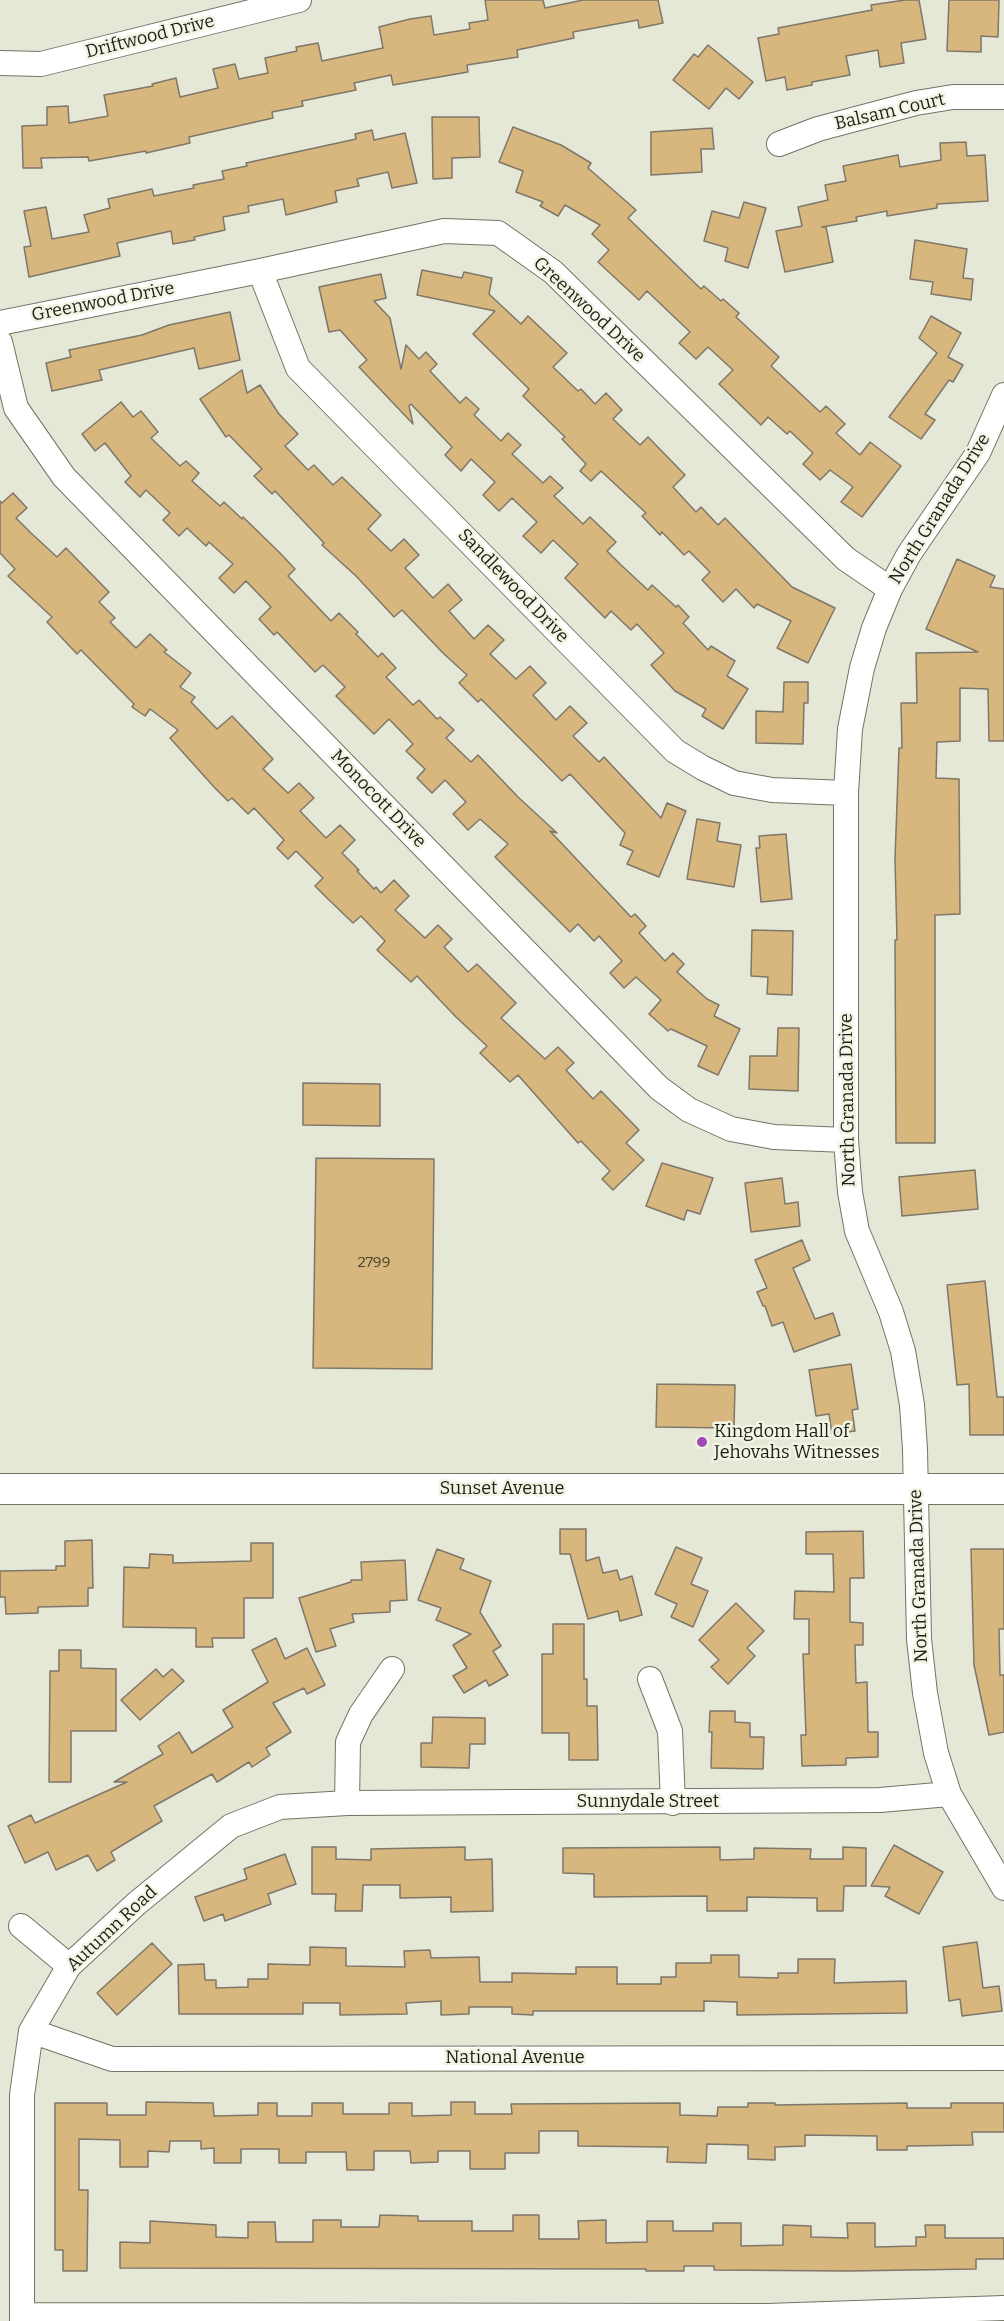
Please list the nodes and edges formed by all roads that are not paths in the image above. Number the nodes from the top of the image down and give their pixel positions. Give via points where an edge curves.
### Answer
1 (298, 0) edge
2 (0, 63) edge
3 (1004, 97) edge
4 (779, 144) dead end
5 (260, 271) junction
6 (0, 323) edge
7 (0, 342) edge
8 (1004, 395) edge
9 (890, 589) junction
10 (846, 792) junction
11 (846, 1140) junction
12 (915, 1489) junction
13 (1004, 1489) edge
14 (0, 1490) edge
15 (392, 1669) dead end
16 (650, 1679) dead end
17 (949, 1794) junction
18 (347, 1803) junction
19 (672, 1803) junction
20 (1004, 1888) edge
21 (21, 1926) dead end
22 (69, 1966) junction
23 (31, 2031) junction
24 (1004, 2058) edge
25 (1004, 2308) edge
26 (22, 2318) edge
27 (767, 2319) edge

1 - 2 street, Driftwood Drive via 41,64
3 - 4 street, Balsam Court via 953,97 916,103 818,129
5 - 6 street, Greenwood Drive
5 - 9 street, Greenwood Drive via 444,231 498,233 553,272 846,559
5 - 10 street, Sandlewood Drive via 298,368 675,751 734,783 772,790
7 - 11 street, Monocott Drive via 16,408 64,477 659,1088 689,1110 731,1129 774,1137
8 - 9 street, North Granada Drive via 978,453 909,554
9 - 10 street, North Granada Drive via 862,668 850,729
10 - 11 street, North Granada Drive
11 - 12 street, North Granada Drive via 857,1231 903,1351 912,1405
12 - 13 main road, Sunset Avenue
12 - 14 main road, Sunset Avenue
12 - 17 street, North Granada Drive via 919,1639 925,1694 936,1753
15 - 18 street via 361,1714 348,1742
16 - 19 street via 670,1731
17 - 19 street, Sunnydale Street via 880,1800
17 - 20 street, North Granada Drive
18 - 19 street, Sunnydale Street
18 - 22 street, Autumn Road via 280,1807 231,1826 136,1904
21 - 22 street
22 - 23 street, Autumn Road
23 - 24 street, National Avenue via 112,2059
23 - 26 street, Autumn Road via 22,2096
25 - 27 street
26 - 27 street

